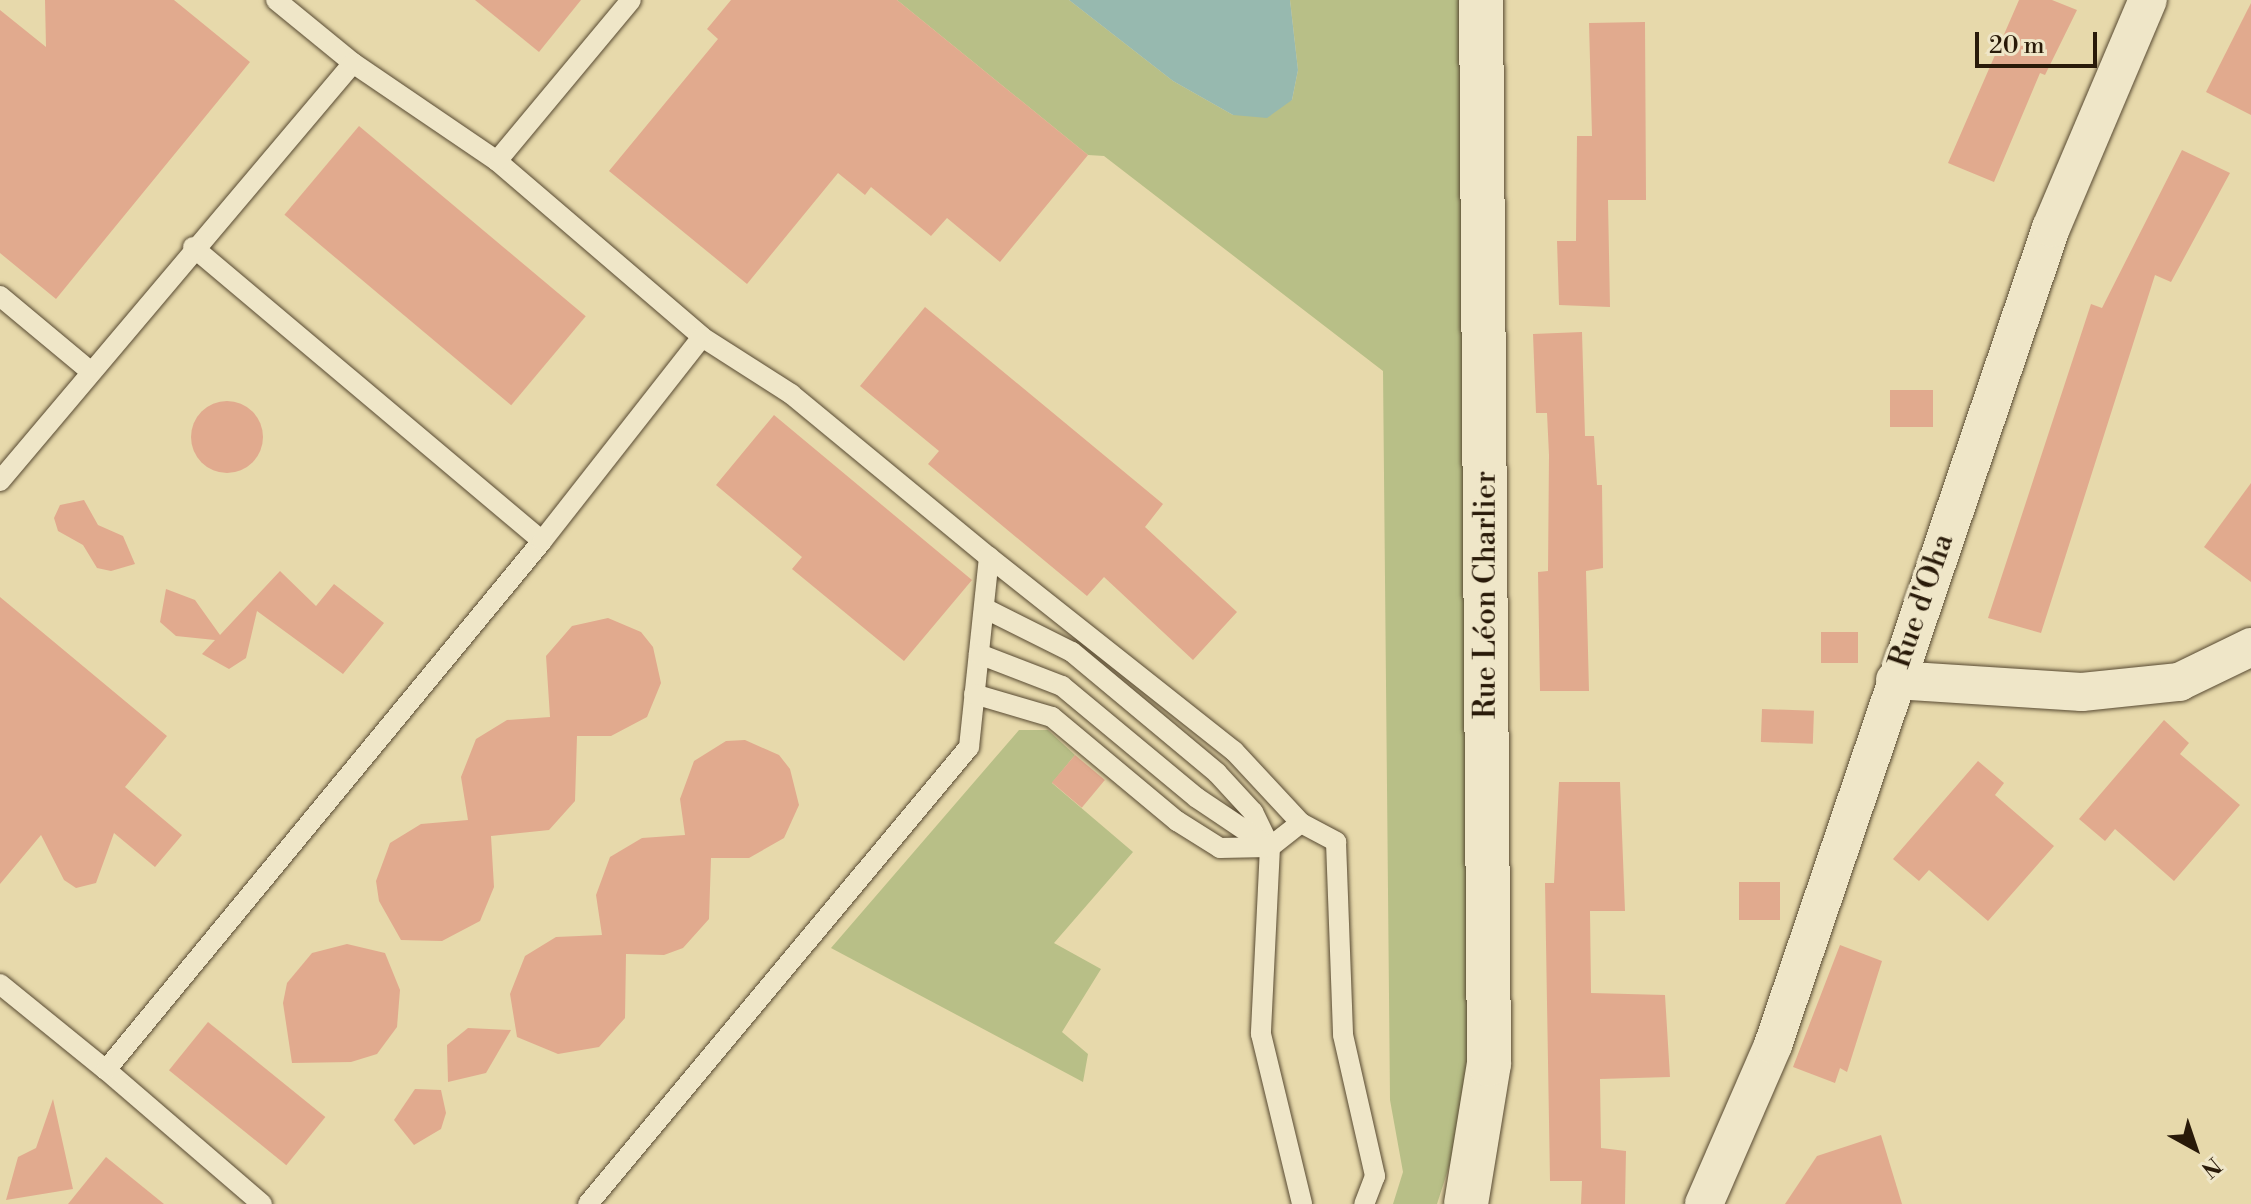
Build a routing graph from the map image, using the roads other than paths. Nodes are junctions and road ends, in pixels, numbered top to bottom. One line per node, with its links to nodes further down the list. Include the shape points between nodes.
1 (276, 0): 5 (lane)
2 (631, 0): 6 (lane)
3 (1481, 0): 23 (street, Rue Léon Charlier, via 1489,1033)
4 (2148, 0): 17 (street, Rue d'Oha, via 2051,228)
5 (353, 63): 6 (lane); 7 (lane)
6 (497, 161): 9 (lane)
7 (193, 247): 10 (lane); 12 (lane)
8 (0, 296): 10 (lane)
9 (702, 337): 12 (lane); 13 (lane, via 791,394)
10 (90, 371): 11 (lane)
11 (0, 481)
12 (542, 541): 22 (lane)
13 (989, 557): 14 (lane); 19 (lane, via 1234,751)
14 (984, 608): 16 (lane); 20 (lane, via 1072,652 1217,773 1253,812)
15 (2251, 647): 17 (street, via 2179,682 2082,692)
16 (979, 654): 18 (lane); 20 (lane, via 1062,686 1197,798)
17 (1895, 680): 28 (street, Rue d'Oha, via 1773,1045)
18 (974, 694): 20 (lane, via 1052,717 1177,821 1220,848); 25 (lane, via 969,747)
19 (1301, 823): 20 (lane); 27 (lane, via 1336,842 1343,1035 1375,1176)
20 (1270, 847): 26 (lane, via 1261,1034)
21 (0, 984): 22 (lane)
22 (106, 1070): 24 (lane)
23 (1465, 1199)
24 (262, 1204)
25 (588, 1204)
26 (1302, 1204)
27 (1364, 1204)
28 (1704, 1204)

